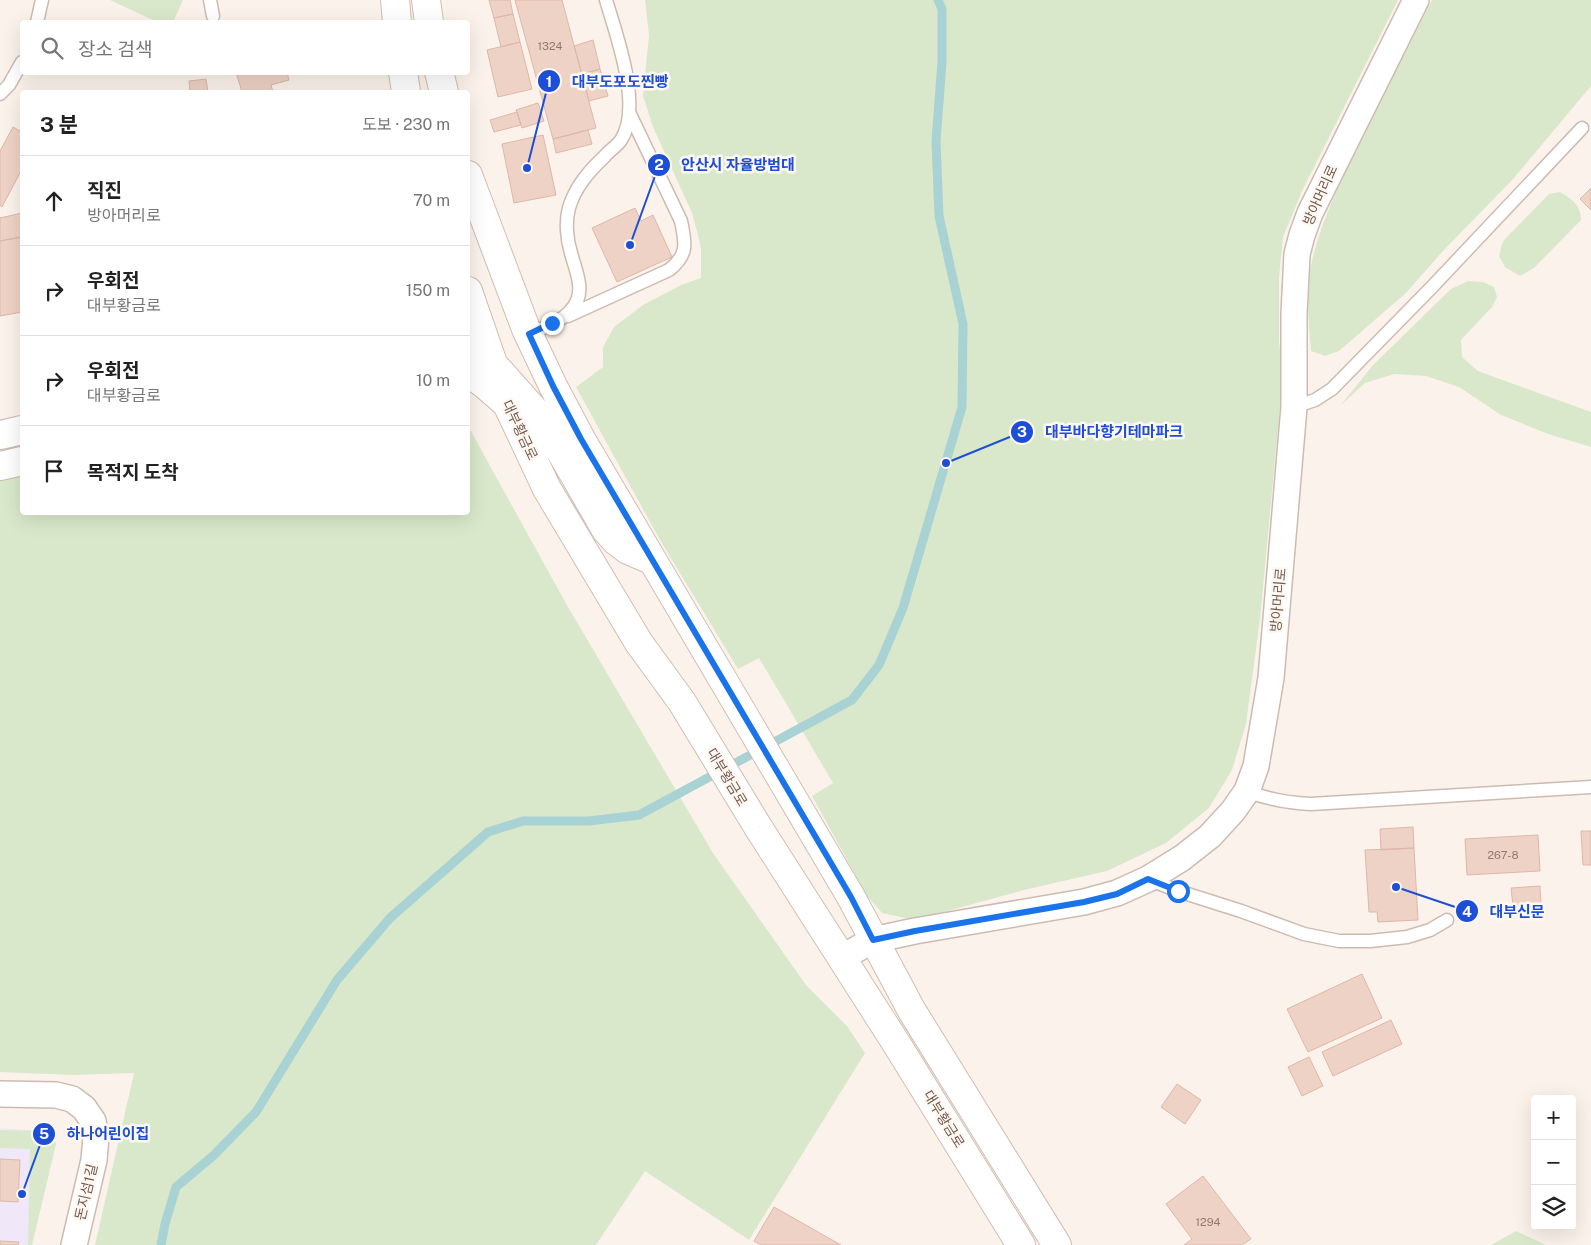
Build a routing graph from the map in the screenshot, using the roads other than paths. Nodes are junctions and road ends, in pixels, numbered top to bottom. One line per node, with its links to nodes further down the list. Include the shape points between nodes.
1 (42, 0): 8 (lane)
2 (210, 0): 7 (lane)
3 (395, 0): 9 (main road)
4 (426, 0): 10 (main road)
5 (606, 0): 17 (lane, via 625,66)
6 (1416, 0): 29 (street, 방아머리로, via 1328,174 1302,235 1295,286)
7 (213, 16)
8 (37, 20)
9 (397, 20)
10 (429, 20)
11 (20, 66): 16 (lane, via 10,85)
12 (403, 75): 14 (main road)
13 (440, 75): 15 (main road)
14 (406, 90)
15 (444, 90)
16 (0, 94)
17 (629, 112): 22 (lane, via 621,140 589,172 576,190 568,210 570,251 580,286 578,301); 22 (lane, via 681,222 685,251 669,270)
18 (1582, 128): 29 (lane, via 1332,389 1315,400)
19 (470, 180): 20 (main road)
20 (494, 245): 23 (main road, via 499,294 490,310); 24 (main road)
21 (470, 306): 23 (main road, 대부황금로)
22 (559, 320): 24 (lane)
23 (473, 328): 26 (main road, 대부황금로)
24 (529, 334): 34 (main road, via 581,439)
25 (470, 355): 26 (main road)
26 (493, 364): 28 (main road, 대부황금로); 34 (main road, via 534,411 606,530 628,550)
27 (470, 374): 28 (main road)
28 (506, 404): 40 (main road, 대부황금로, via 547,489 639,643 682,702)
29 (1294, 407): 36 (street, 방아머리로, via 1271,678 1256,766)
30 (20, 430): 31 (main road)
31 (0, 435)
32 (20, 461): 33 (main road)
33 (0, 466)
34 (651, 560): 39 (main road, via 851,897)
35 (1591, 787): 36 (lane, via 1311,804 1267,799)
36 (1247, 791): 37 (street, 방아머리로, via 1210,836)
37 (1148, 879): 38 (lane, via 1304,934 1339,941 1370,942 1407,937 1430,930); 39 (street, 방아머리로, via 1117,894 1084,902)
38 (1447, 920)
39 (873, 940): 40 (street, 방아머리로); 44 (main road, via 912,1011)
40 (841, 958): 43 (main road, 대부황금로)
41 (0, 1094): 42 (street, 돈지섬1길, via 56,1095 72,1099 84,1108 93,1122 96,1137 94,1160)
42 (74, 1245)
43 (1021, 1245)
44 (1057, 1245)

